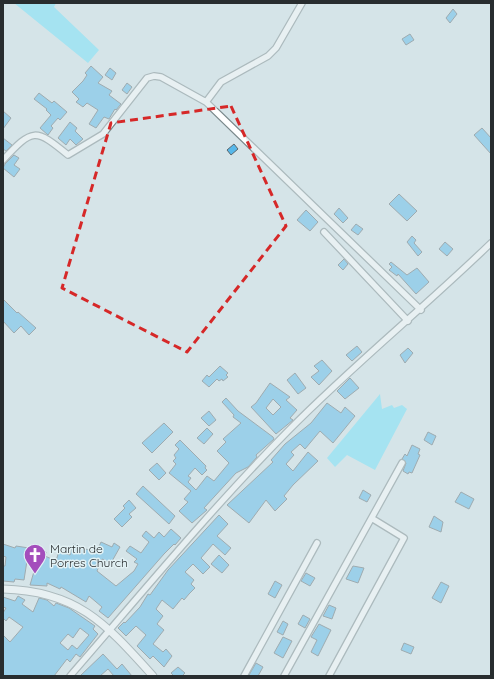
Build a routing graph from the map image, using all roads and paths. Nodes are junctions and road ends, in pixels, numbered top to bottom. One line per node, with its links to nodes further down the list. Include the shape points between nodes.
1 (302, 3): 2 (street, via 276,48 261,61 229,76 215,88)
2 (206, 102): 3 (street, via 166,80 150,76 103,134 68,155 47,138 38,135 26,138); 6 (street)
3 (3, 160)
4 (324, 232): 7 (street)
5 (491, 243): 6 (street)
6 (421, 310): 7 (street)
7 (408, 321): 12 (street, via 345,376 241,479)
8 (402, 463): 9 (street)
9 (372, 519): 16 (street); 17 (street, via 404,538)
10 (318, 543): 15 (street)
11 (3, 589): 12 (street, via 26,590 67,601)
12 (110, 630): 13 (street); 14 (street)
13 (70, 676)
14 (153, 676)
15 (244, 676)
16 (284, 676)
17 (329, 676)

